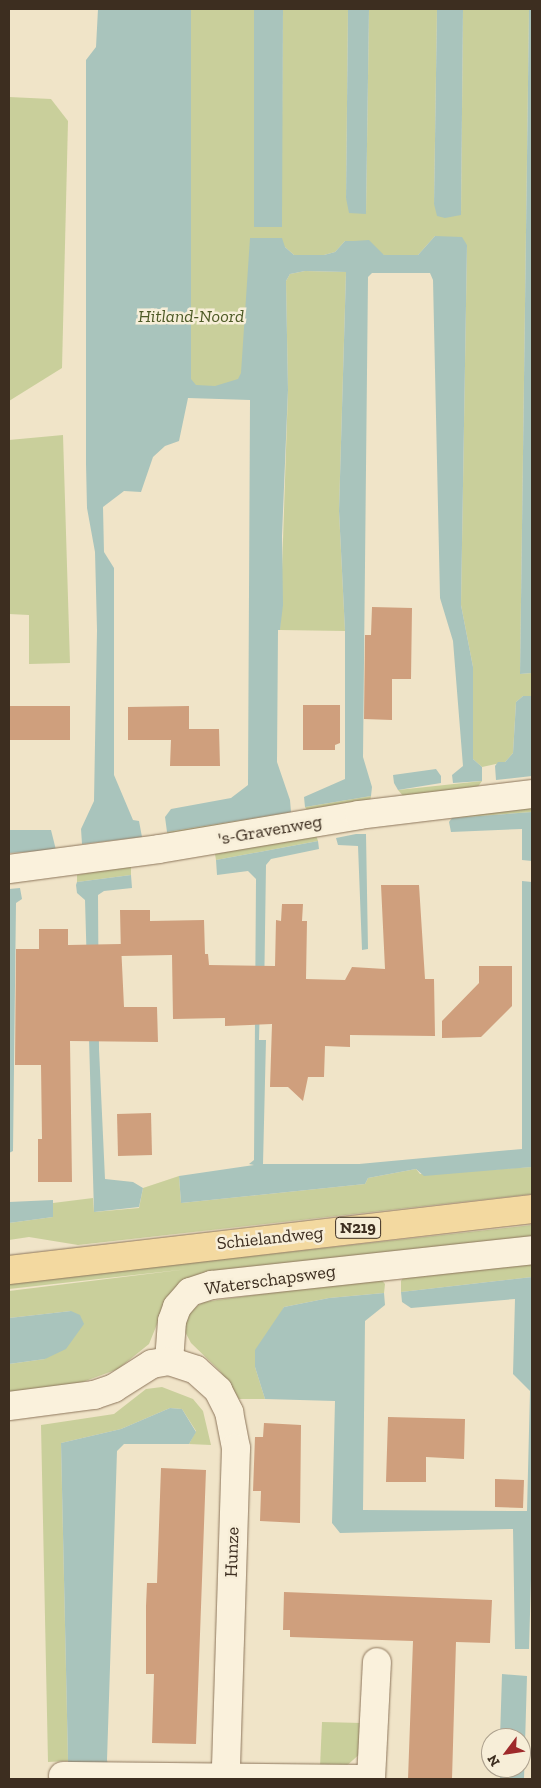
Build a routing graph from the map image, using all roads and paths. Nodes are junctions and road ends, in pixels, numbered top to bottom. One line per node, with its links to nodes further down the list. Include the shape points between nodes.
1 (532, 794): 2 (street, 's-Gravenweg, via 359,815 159,849)
2 (9, 869)
3 (532, 1209): 5 (main road, Schielandweg / N219)
4 (532, 1250): 6 (street, Waterschapsweg, via 212,1284 190,1292 177,1307 172,1322)
5 (9, 1270)
6 (169, 1361): 7 (street, via 152,1364 114,1388 94,1395); 9 (street, Hunze, via 196,1370 218,1390 229,1412 236,1448)
7 (9, 1406)
8 (377, 1662): 11 (street)
9 (226, 1775): 10 (street); 11 (street)
10 (63, 1776)
11 (371, 1779)

